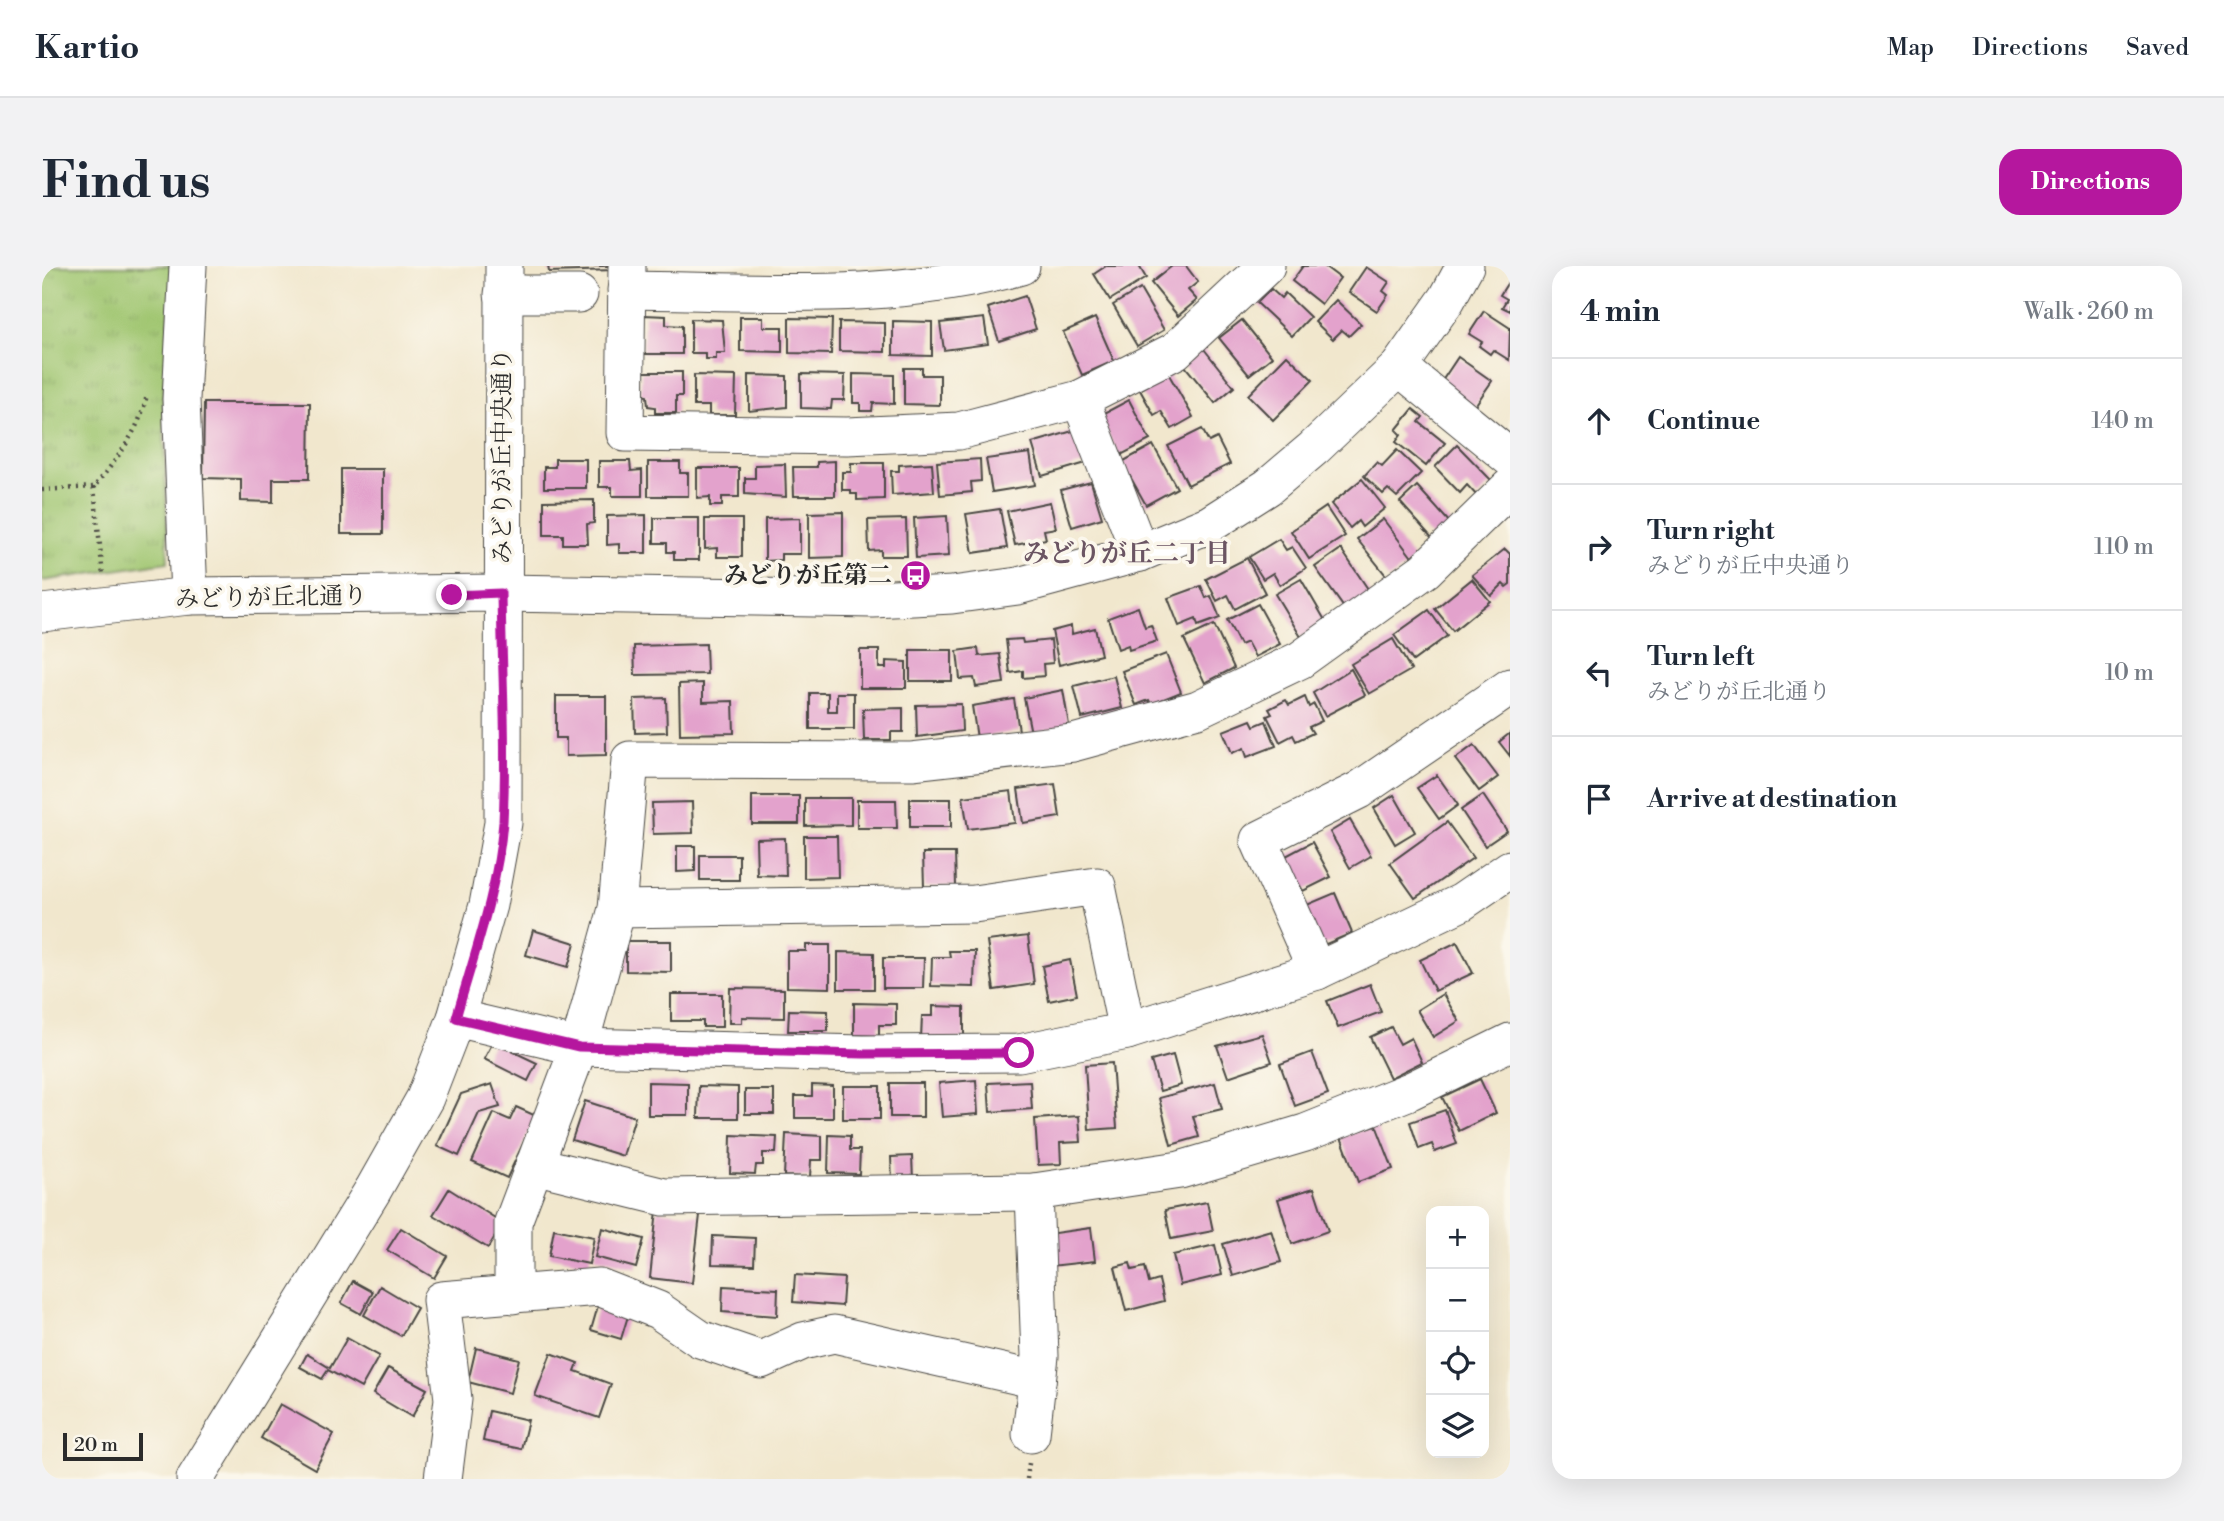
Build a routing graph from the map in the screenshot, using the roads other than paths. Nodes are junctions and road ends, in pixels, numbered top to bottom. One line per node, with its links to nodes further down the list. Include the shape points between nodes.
1 (188, 266): 14 (street, via 181,399)
2 (1021, 266): 5 (street, via 971,281 880,293)
3 (1266, 266): 9 (street, via 1175,351)
4 (1465, 266): 8 (street, みどりが丘北通り)
5 (626, 278): 9 (street, via 625,433 847,436 959,431)
6 (504, 280): 7 (street); 13 (street, みどりが丘中央通り)
7 (579, 294)
8 (1399, 367): 10 (street); 12 (street, みどりが丘北通り, via 1268,487 1210,524)
9 (1080, 399): 12 (street)
10 (1510, 458)
11 (1510, 487): 18 (street, via 1425,570 1300,660 1198,709 1073,743 912,761 630,760)
12 (1139, 554): 13 (street, みどりが丘北通り, via 1018,586 952,595 873,599)
13 (501, 593): 14 (street, みどりが丘北通り); 20 (street, みどりが丘中央通り, via 503,823 488,905)
14 (189, 596): 15 (street, みどりが丘北通り)
15 (42, 613)
16 (1510, 687): 19 (street, via 1359,790 1259,840)
17 (1510, 869): 19 (street, via 1462,902)
18 (617, 909): 21 (street, via 974,904 1097,886); 23 (street)
19 (1317, 971): 21 (street)
20 (456, 1018): 23 (street); 29 (street, みどりが丘中央通り, via 425,1098 399,1144)
21 (1126, 1031): 23 (street, via 1019,1053)
22 (1510, 1042): 25 (street, via 1410,1091 1304,1133 1180,1170)
23 (579, 1047): 24 (street)
24 (534, 1165): 25 (street, via 664,1197); 26 (street, via 513,1222)
25 (1034, 1192): 27 (street)
26 (513, 1295): 27 (street, via 599,1287 658,1310 700,1339 761,1360 834,1335); 30 (street, via 441,1300 453,1399)
27 (1037, 1380): 28 (street)
28 (1031, 1434)
29 (195, 1479)
30 (443, 1479)

